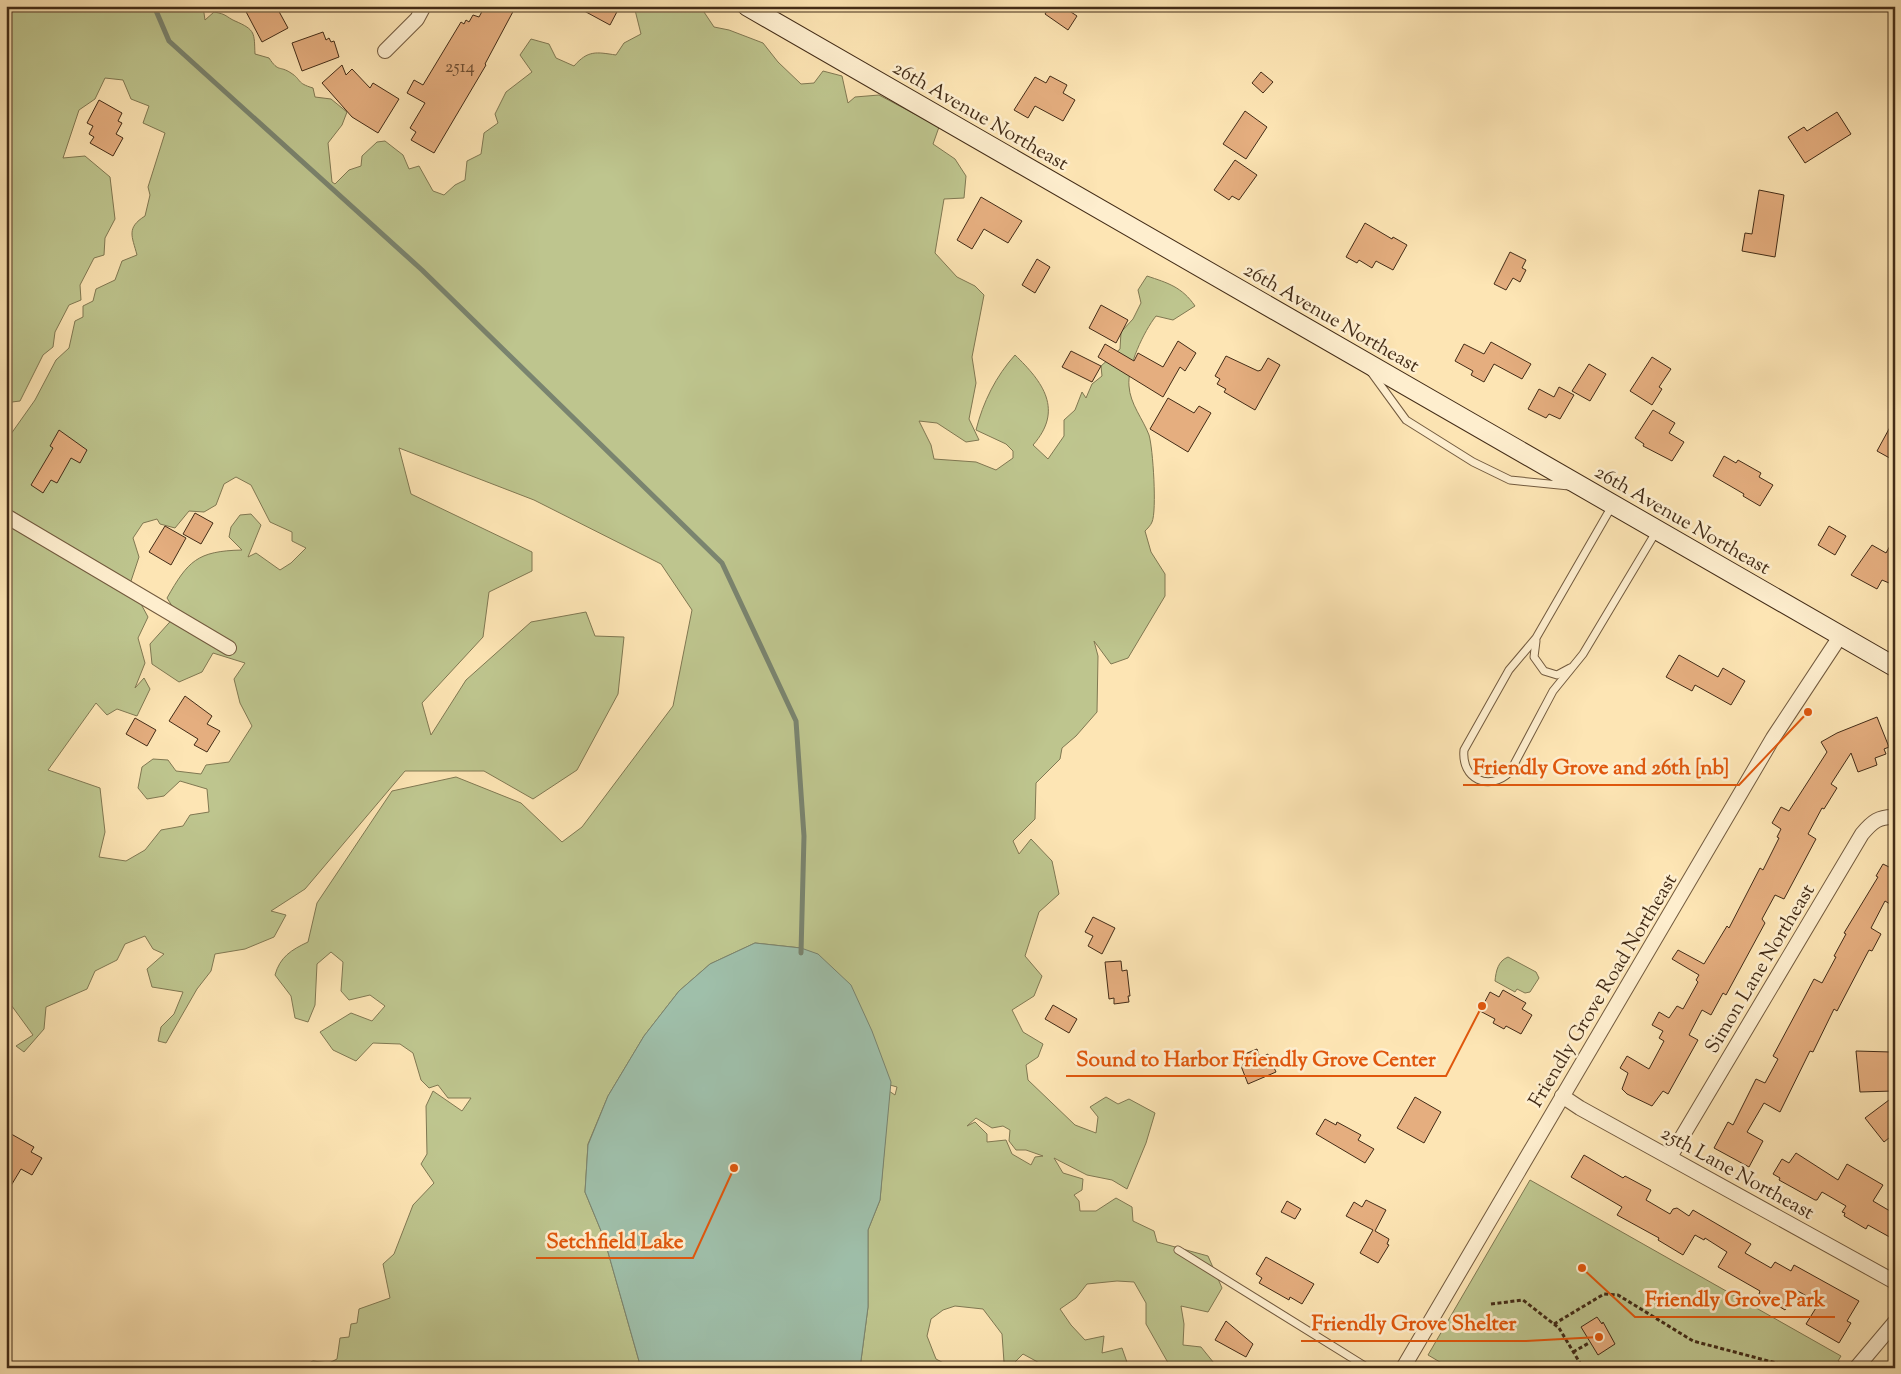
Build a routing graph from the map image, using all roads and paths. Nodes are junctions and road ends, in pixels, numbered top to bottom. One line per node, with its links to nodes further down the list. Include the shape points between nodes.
1 (424, 6): 3 (street, via 417,19)
2 (747, 6): 4 (street, 26th Avenue Northeast)
3 (384, 51)
4 (1363, 362): 5 (street, 26th Avenue Northeast); 5 (lane, via 1406,420 1473,462 1510,480)
5 (1580, 487): 6 (street, 26th Avenue Northeast)
6 (1612, 506): 8 (street, 26th Avenue Northeast); 10 (lane)
7 (6, 516): 11 (street)
8 (1657, 531): 9 (street, 26th Avenue Northeast); 12 (lane, via 1583,654)
9 (1841, 635): 13 (street, 26th Avenue Northeast); 15 (street, Friendly Grove Road Northeast, via 1773,738)
10 (1536, 638): 12 (lane, via 1534,657 1544,670 1557,675); 12 (lane, via 1509,670 1464,750 1463,760 1470,774 1492,782 1502,780 1510,772 1553,691)
11 (229, 648)
12 (1572, 666)
13 (1895, 666)
14 (1895, 817): 16 (street, Simon Lane Northeast, via 1882,817 1871,823 1862,834)
15 (1562, 1096): 16 (street, 25th Lane Northeast); 26 (street, Friendly Grove Road Northeast)
16 (1670, 1157): 18 (street, 25th Lane Northeast)
17 (1178, 1250): 25 (lane)
18 (1895, 1282)
19 (1491, 1304): 21 (path, via 1523,1300)
20 (1895, 1322): 24 (street)
21 (1554, 1324): 23 (path); 28 (path, via 1604,1294 1618,1295 1693,1341)
22 (1589, 1343): 23 (path)
23 (1573, 1352): 27 (path)
24 (1857, 1367)
25 (1368, 1368)
26 (1403, 1368)
27 (1583, 1368)
28 (1794, 1368)

